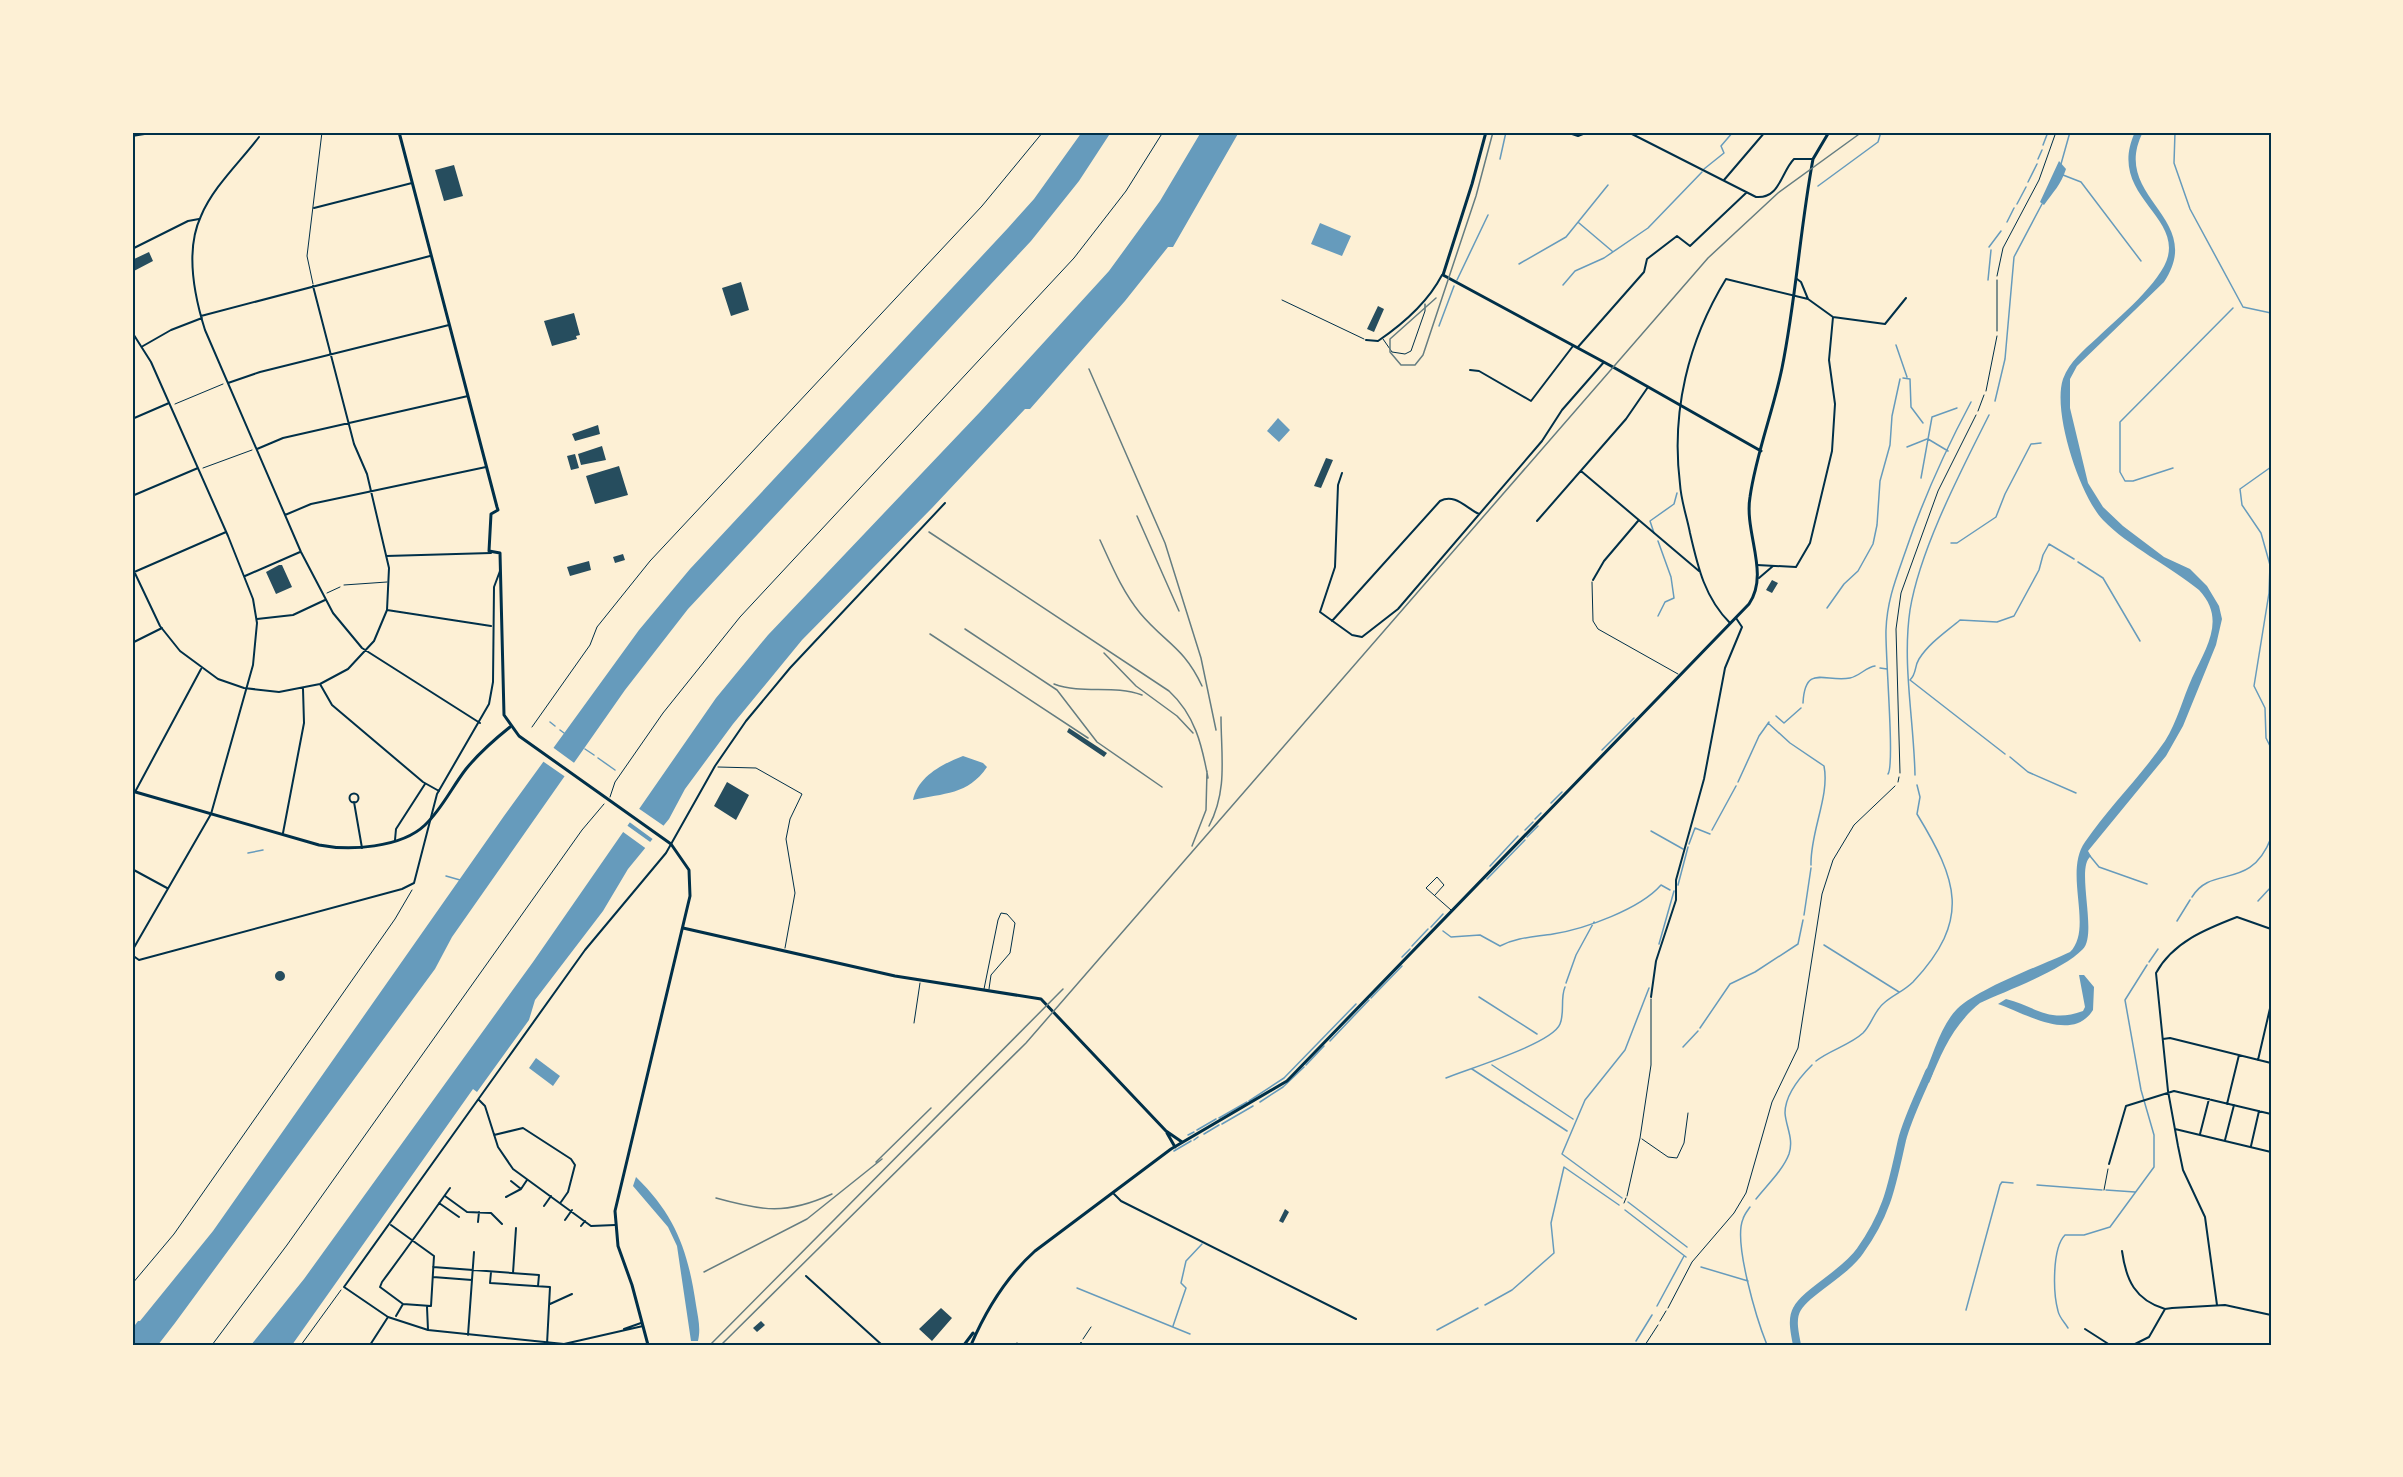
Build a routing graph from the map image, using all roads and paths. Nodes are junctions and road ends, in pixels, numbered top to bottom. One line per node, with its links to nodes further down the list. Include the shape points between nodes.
1 (157, 132): 13 (street)
2 (322, 132): 19 (lane)
3 (399, 132): 17 (street)
4 (1043, 132): 103 (path, via 982,206 650,561 597,627 590,645)
5 (1163, 132): 110 (path, via 1126,191 1074,258 740,617 663,712 615,782)
6 (1486, 132): 23 (street)
7 (1566, 132): 8 (street, via 1578,136)
8 (1588, 132)
9 (1628, 132): 16 (street)
10 (1765, 132): 16 (street)
11 (1829, 132): 15 (street)
12 (2056, 132): 25 (path, via 2039,180 2003,248)
13 (132, 136)
14 (259, 137): 20 (street)
15 (1813, 159): 18 (street, via 1794,159 1779,186 1766,196); 24 (street)
16 (1723, 180): 18 (street)
17 (412, 183): 19 (street); 22 (street)
18 (1746, 193): 40 (street, via 1690,246 1677,236 1650,255 1644,272)
19 (315, 208): 26 (lane, via 307,256)
20 (200, 219): 21 (street, via 188,220); 32 (street, via 193,260)
21 (132, 249)
22 (431, 256): 26 (street); 34 (street)
23 (1443, 275): 31 (street); 40 (street)
24 (1795, 279): 27 (street); 29 (street, via 1801,282)
25 (1997, 280): 35 (lane)
26 (313, 286): 32 (street); 41 (street)
27 (1793, 294): 29 (street); 51 (street, via 1726,279 1695,343); 56 (street, via 1782,369)
28 (1906, 298): 33 (street, via 1885,324)
29 (1808, 299): 33 (street)
30 (1282, 300): 38 (lane)
31 (1423, 302): 37 (street); 37 (lane, via 1425,311 1411,351 1392,352)
32 (201, 317): 39 (street); 44 (street)
33 (1833, 317): 73 (street, via 1829,360 1834,432 1821,503 1800,564 1791,569)
34 (450, 325): 41 (street); 48 (street)
35 (1997, 331): 47 (path)
36 (133, 334): 39 (street)
37 (1383, 338): 38 (street)
38 (1366, 340)
39 (143, 346): 49 (street)
40 (1575, 347): 42 (street); 43 (street, via 1532,401 1479,371)
41 (331, 355): 44 (street); 54 (street)
42 (1604, 362): 46 (street); 64 (street)
43 (1470, 370)
44 (228, 383): 55 (street)
45 (224, 384): 50 (path)
46 (1648, 387): 51 (street); 59 (street)
47 (1984, 395): 52 (lane)
48 (468, 396): 54 (street); 57 (street)
49 (169, 403): 53 (street); 58 (street)
50 (175, 404)
51 (1680, 405): 56 (street); 76 (street, via 1680,487)
52 (1978, 411): 105 (path, via 1938,492 1901,594 1896,629 1902,752)
53 (132, 419)
54 (350, 424): 55 (street, via 283,438); 61 (street)
55 (257, 449): 58 (path); 65 (street)
56 (1761, 452): 72 (street, via 1749,513)
57 (487, 466): 61 (street); 70 (street, via 498,510 491,514)
58 (198, 468): 62 (street); 68 (street)
59 (1581, 471): 66 (street); 67 (street)
60 (1342, 473): 90 (street, via 1338,485 1335,567 1320,607 1321,614)
61 (370, 492): 65 (street, via 311,504); 71 (street)
62 (132, 496)
63 (945, 503): 104 (street, via 790,668)
64 (1479, 514): 90 (street, via 1386,620 1358,637); 90 (street, via 1455,499 1440,501)
65 (285, 515): 69 (street)
66 (1638, 521): 76 (street); 80 (street)
67 (1537, 522)
68 (226, 532): 77 (street); 78 (street)
69 (301, 552): 78 (street); 85 (street)
70 (491, 553): 71 (street); 75 (street, via 500,554)
71 (386, 556): 81 (street)
72 (1756, 565): 73 (street); 79 (street)
73 (1773, 566): 79 (street)
74 (132, 567): 77 (street)
75 (500, 571): 83 (street); 84 (street)
76 (1699, 571): 91 (street, via 1711,601)
77 (133, 573): 93 (street)
78 (245, 576): 89 (street)
79 (1759, 578): 88 (street, via 1754,598)
80 (1593, 580): 97 (lane, via 1593,621 1598,629)
81 (390, 582): 82 (lane); 87 (street)
82 (344, 585): 85 (path)
83 (494, 587): 84 (street); 92 (street)
84 (500, 587): 102 (street, via 502,705)
85 (323, 596): 86 (street)
86 (325, 600): 89 (street, via 292,615); 95 (street, via 346,632)
87 (387, 610): 92 (street); 95 (street)
88 (1736, 618): 91 (street); 131 (street, via 1742,627 1725,668 1704,779 1676,880 1676,900 1656,961)
89 (257, 619): 99 (street)
90 (1332, 621)
91 (1730, 623): 97 (street)
92 (492, 626): 101 (street, via 491,694)
93 (162, 628): 94 (street); 96 (street)
94 (132, 643)
95 (366, 651): 98 (street, via 348,669); 101 (street)
96 (201, 669): 99 (street); 109 (street)
97 (1680, 675): 123 (street)
98 (320, 684): 100 (street); 107 (street, via 332,705)
99 (246, 688): 100 (street, via 279,692); 113 (street)
100 (303, 688): 115 (street, via 304,723)
101 (480, 723): 108 (street)
102 (510, 727): 114 (street, via 469,765); 117 (street)
103 (532, 727)
104 (715, 766): 117 (street); 127 (lane, via 756,768 802,794 786,839 795,893)
105 (1899, 777): 106 (lane)
106 (1898, 782): 200 (path, via 1854,825 1833,860 1822,894 1798,1048 1772,1102 1746,1193 1692,1262)
107 (425, 784): 108 (street); 116 (street, via 396,829)
108 (439, 791): 114 (street)
109 (133, 792): 113 (street)
110 (614, 792)
111 (354, 802): 118 (street)
112 (605, 803): 216 (path, via 577,836)
113 (211, 814): 115 (street); 121 (street)
114 (428, 822): 116 (street); 120 (street)
115 (283, 834): 118 (street, via 330,847)
116 (395, 840): 118 (street)
117 (671, 844): 124 (street, via 684,859 691,878); 140 (street, via 585,950)
118 (362, 848)
119 (132, 869): 121 (street)
120 (414, 883): 128 (street, via 139,960); 191 (path, via 399,913 249,1129 174,1234)
121 (168, 888): 126 (street)
122 (1435, 895): 122 (lane, via 1444,885 1437,877 1426,888); 123 (lane)
123 (1452, 911): 152 (street, via 1287,1081)
124 (683, 928): 127 (street); 179 (street, via 618,1192)
125 (2271, 929): 134 (street, via 2237,917 2193,936 2168,955 2158,969 2156,981)
126 (132, 951)
127 (784, 952): 129 (street)
128 (132, 956)
129 (920, 981): 130 (street); 133 (lane)
130 (986, 990): 130 (lane, via 991,975 1010,953 1015,923 1007,914 999,916); 147 (street, via 1044,1000)
131 (1651, 997): 150 (lane, via 1651,1058)
132 (2271, 1004): 136 (street)
133 (914, 1023)
134 (2163, 1040): 135 (street, via 2170,1038); 138 (street)
135 (2239, 1056): 136 (street); 141 (street)
136 (2258, 1060): 137 (street)
137 (2271, 1063)
138 (2168, 1091): 139 (street); 146 (street); 155 (street, via 2126,1106)
139 (2209, 1099): 141 (street); 148 (street)
140 (479, 1100): 149 (street); 176 (street)
141 (2227, 1104): 142 (street)
142 (2234, 1105): 143 (street); 151 (street)
143 (2259, 1111): 145 (street); 153 (street)
144 (1688, 1113): 150 (lane, via 1684,1143 1677,1158 1668,1157)
145 (2271, 1114)
146 (2175, 1129): 148 (street); 197 (street, via 2183,1170 2205,1217)
147 (1166, 1131): 152 (street); 152 (street)
148 (2200, 1134): 151 (street)
149 (494, 1136): 156 (street, via 504,1158); 166 (street, via 523,1128 571,1159 572,1178)
150 (1640, 1138): 164 (lane)
151 (2225, 1140): 153 (street)
152 (1178, 1144): 161 (street)
153 (2250, 1147): 154 (street)
154 (2271, 1152)
155 (2109, 1164): 160 (path)
156 (527, 1180): 159 (street); 163 (street)
157 (511, 1181): 159 (street)
158 (450, 1188): 162 (street)
159 (521, 1190): 165 (street)
160 (2104, 1190)
161 (1114, 1194): 204 (street, via 1120,1202); 210 (street, via 1069,1224 1023,1263)
162 (445, 1196): 167 (street); 171 (street, via 467,1212)
163 (551, 1196): 166 (street); 169 (street)
164 (1627, 1196): 168 (path)
165 (506, 1197)
166 (561, 1202): 170 (street)
167 (439, 1203): 172 (street); 181 (street)
168 (1624, 1203)
169 (544, 1206)
170 (572, 1210): 173 (street); 174 (street)
171 (479, 1212): 175 (street); 177 (street, via 491,1213)
172 (459, 1217)
173 (565, 1220)
174 (585, 1221): 178 (street); 179 (street, via 597,1227)
175 (478, 1222)
176 (390, 1224): 181 (street); 202 (street, via 344,1287)
177 (502, 1224)
178 (581, 1226)
179 (615, 1226): 206 (street)
180 (516, 1228): 187 (street)
181 (412, 1241): 184 (street, via 434,1256); 195 (street, via 380,1287)
182 (2122, 1251): 199 (street, via 2126,1277 2133,1289 2149,1303)
183 (474, 1252): 185 (street)
184 (433, 1267): 185 (street); 189 (street)
185 (473, 1270): 186 (street); 190 (street)
186 (491, 1272): 187 (street); 192 (street, via 490,1283)
187 (513, 1274): 192 (street, via 539,1275)
188 (806, 1276): 220 (street)
189 (432, 1277): 190 (street); 198 (street, via 431,1306)
190 (472, 1280): 211 (street)
191 (132, 1284)
192 (538, 1287): 196 (street, via 550,1287)
193 (339, 1291): 217 (path)
194 (572, 1294): 196 (street)
195 (403, 1304): 198 (street); 203 (street)
196 (550, 1304): 214 (street)
197 (2217, 1305): 199 (street); 201 (street)
198 (427, 1306): 209 (street)
199 (2165, 1309): 226 (street, via 2149,1337)
200 (1666, 1311): 205 (lane)
201 (2271, 1315)
202 (388, 1317): 209 (street); 218 (street)
203 (396, 1317)
204 (1356, 1319)
205 (1660, 1321): 224 (path)
206 (643, 1324): 214 (street, via 581,1342); 219 (street)
207 (1091, 1327): 215 (path)
208 (2085, 1329): 225 (street)
209 (428, 1330): 211 (street)
210 (974, 1332): 221 (street); 222 (street)
211 (468, 1335): 212 (street)
212 (527, 1343): 214 (street)
213 (1017, 1343): 223 (lane)
214 (548, 1344)
215 (1081, 1344)
216 (212, 1345)
217 (301, 1345)
218 (370, 1345)
219 (648, 1345)
220 (882, 1345)
221 (964, 1345)
222 (970, 1345)
223 (1021, 1345)
224 (1645, 1345)
225 (2110, 1345)
226 (2133, 1345)

